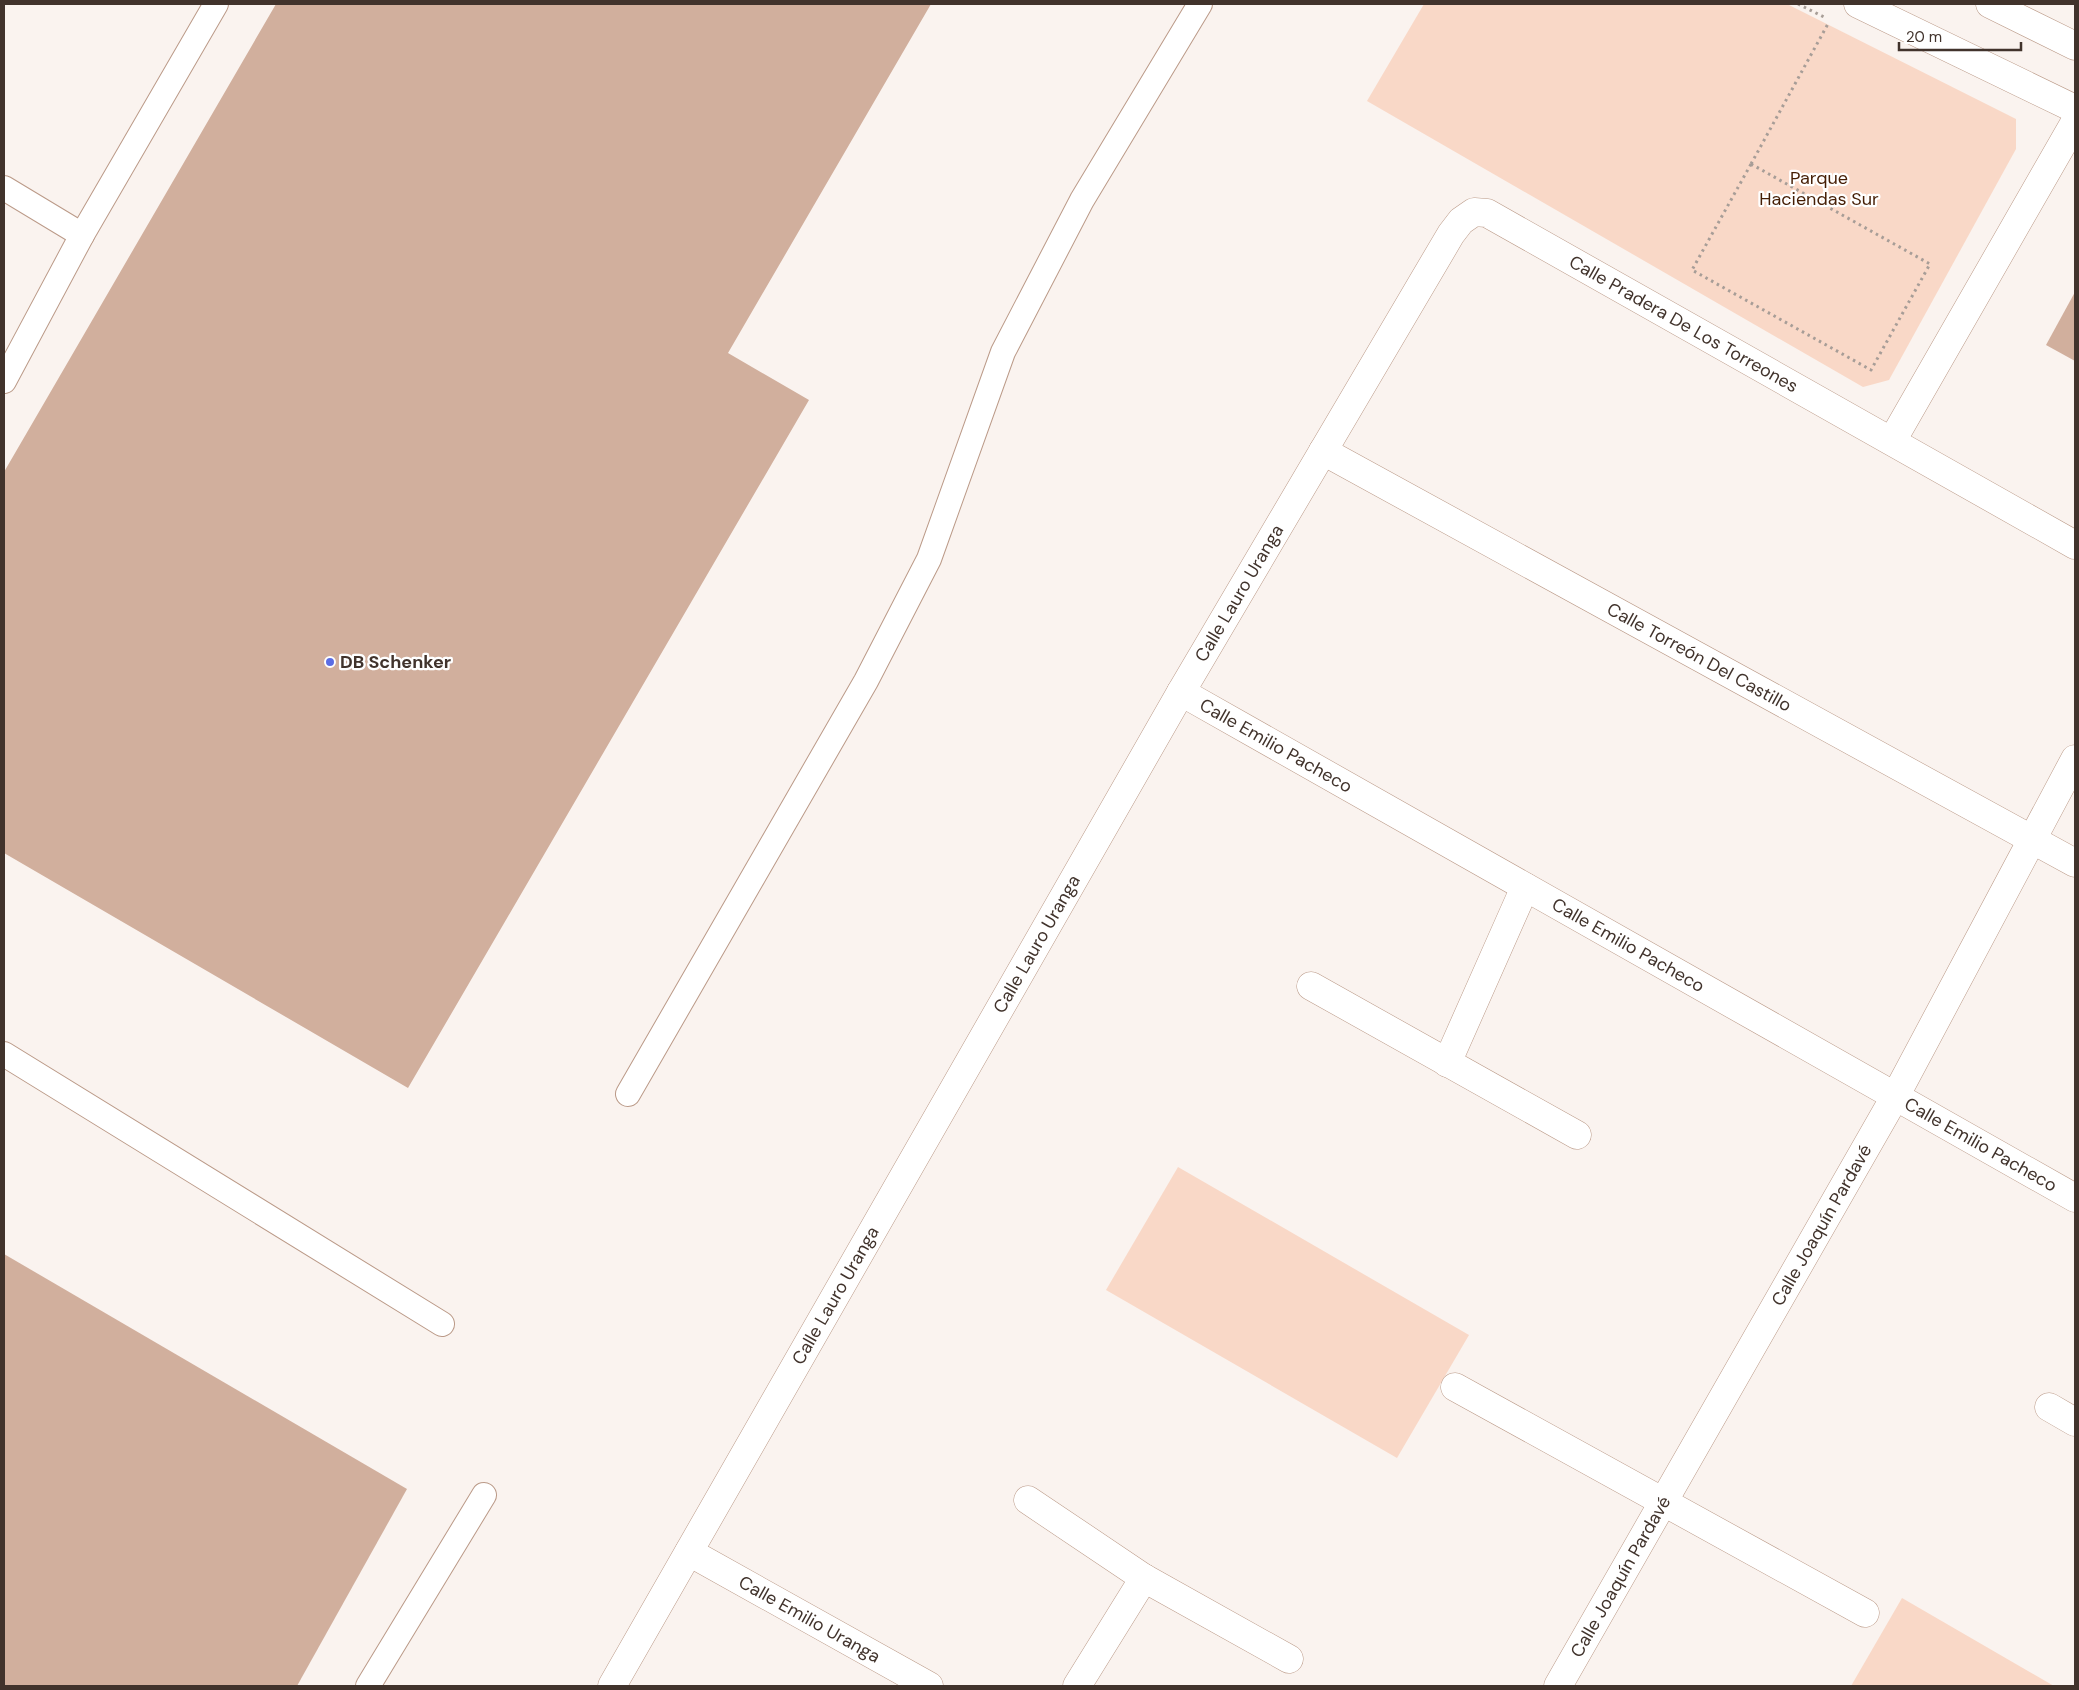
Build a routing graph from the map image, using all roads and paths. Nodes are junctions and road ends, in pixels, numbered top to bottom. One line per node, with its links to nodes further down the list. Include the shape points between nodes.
1 (216, 4): 12 (lane)
2 (1200, 4): 25 (lane, via 1082,200 1003,352 930,559 866,681)
3 (1858, 4): 7 (street)
4 (1990, 4): 6 (street)
5 (1830, 20): 9 (path)
6 (2075, 46)
7 (2075, 110)
8 (2075, 122): 14 (street)
9 (1751, 164): 9 (path, via 1692,270 1871,370 1930,264)
10 (4, 188): 12 (lane)
11 (1474, 212): 14 (street, Calle Pradera De Los Torreones, via 1493,216); 15 (street, Calle Lauro Uranga, via 1451,234)
12 (82, 235): 13 (lane)
13 (4, 381)
14 (1892, 440): 16 (street, Calle Pradera De Los Torreones)
15 (1323, 451): 17 (street, Calle Lauro Uranga); 19 (street, Calle Torreón Del Castillo)
16 (2075, 545)
17 (1181, 692): 21 (street, Calle Emilio Pacheco); 36 (street, Calle Lauro Uranga)
18 (2075, 759): 19 (street, Calle Joaquín Pardavé)
19 (2034, 839): 20 (street, Calle Torreón Del Castillo); 26 (street, Calle Joaquín Pardavé)
20 (2075, 863)
21 (1525, 887): 24 (street); 26 (street, Calle Emilio Pacheco)
22 (1311, 986): 24 (street)
23 (4, 1054): 29 (lane)
24 (1447, 1063): 27 (street)
25 (628, 1094)
26 (1896, 1095): 28 (street, Calle Emilio Pacheco); 35 (street, Calle Joaquín Pardavé)
27 (1577, 1134)
28 (2075, 1198)
29 (442, 1324)
30 (1455, 1388): 35 (street)
31 (2049, 1407): 32 (street)
32 (2075, 1422)
33 (484, 1495): 40 (lane)
34 (1028, 1500): 37 (street)
35 (1662, 1503): 38 (street); 44 (street, Calle Joaquín Pardavé)
36 (688, 1552): 41 (street, Calle Lauro Uranga); 42 (street, Calle Emilio Uranga)
37 (1144, 1578): 39 (street); 43 (street)
38 (1865, 1613)
39 (1290, 1660)
40 (368, 1686)
41 (612, 1686)
42 (928, 1686)
43 (1077, 1686)
44 (1558, 1686)

